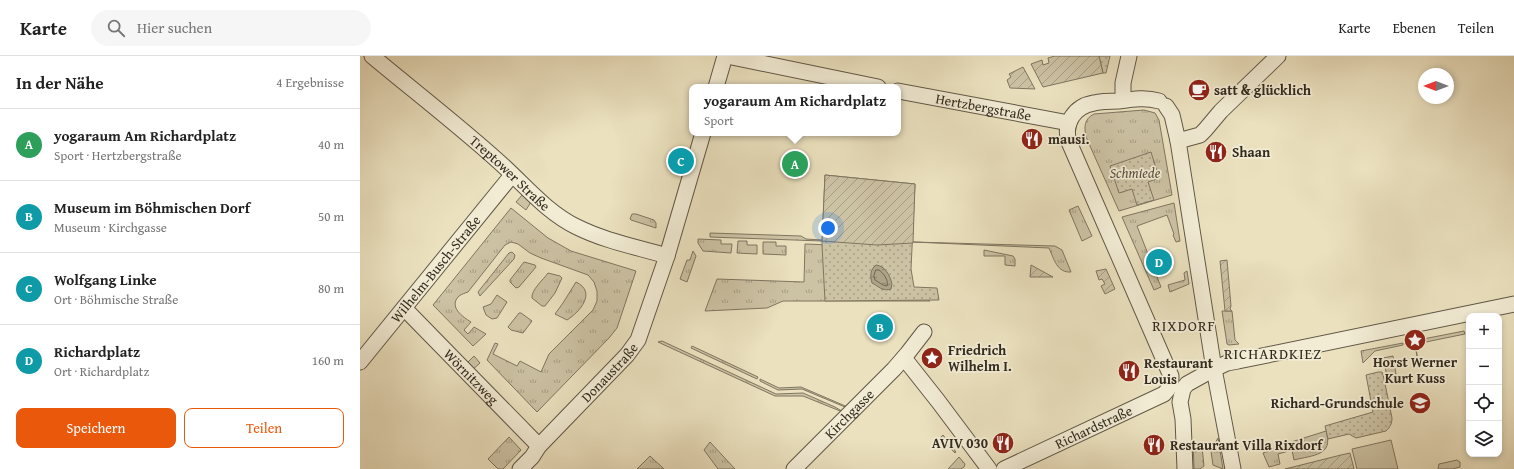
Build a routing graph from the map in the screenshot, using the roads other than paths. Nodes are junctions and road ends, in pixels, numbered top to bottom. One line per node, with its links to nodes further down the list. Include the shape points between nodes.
1 (372, 56): 12 (street, Treptower Straße)
2 (726, 56): 5 (street); 6 (street)
3 (1129, 56): 8 (street, via 1123,82)
4 (1278, 56): 11 (street, via 1200,135)
5 (717, 84)
6 (863, 84)
7 (901, 92): 9 (street, Hertzbergstraße)
8 (1123, 100): 9 (street, via 1086,105 1072,116); 11 (street, via 1146,98 1163,103 1172,115)
9 (1069, 123): 24 (street, Richardstraße, via 1069,142 1171,376 1171,384 1164,394)
10 (702, 136): 13 (street, Donaustraße)
11 (1178, 141): 19 (street)
12 (512, 175): 13 (street, Treptower Straße, via 576,227); 15 (street, Wilhelm-Busch-Straße)
13 (667, 256): 20 (street, Donaustraße, via 633,348)
14 (1514, 304): 19 (street, via 1228,363)
15 (404, 308): 18 (street, Wilhelm-Busch-Straße); 20 (street, Wörnitzweg)
16 (924, 332): 17 (street, Kirchgasse)
17 (904, 358): 22 (street, Kirchgasse); 23 (street)
18 (360, 362)
19 (1214, 369): 25 (street, via 1187,384 1183,389 1180,402); 26 (street)
20 (539, 446): 21 (street, Donaustraße)
21 (520, 469)
22 (794, 469)
23 (989, 469)
24 (1004, 469)
25 (1185, 469)
26 (1233, 469)

